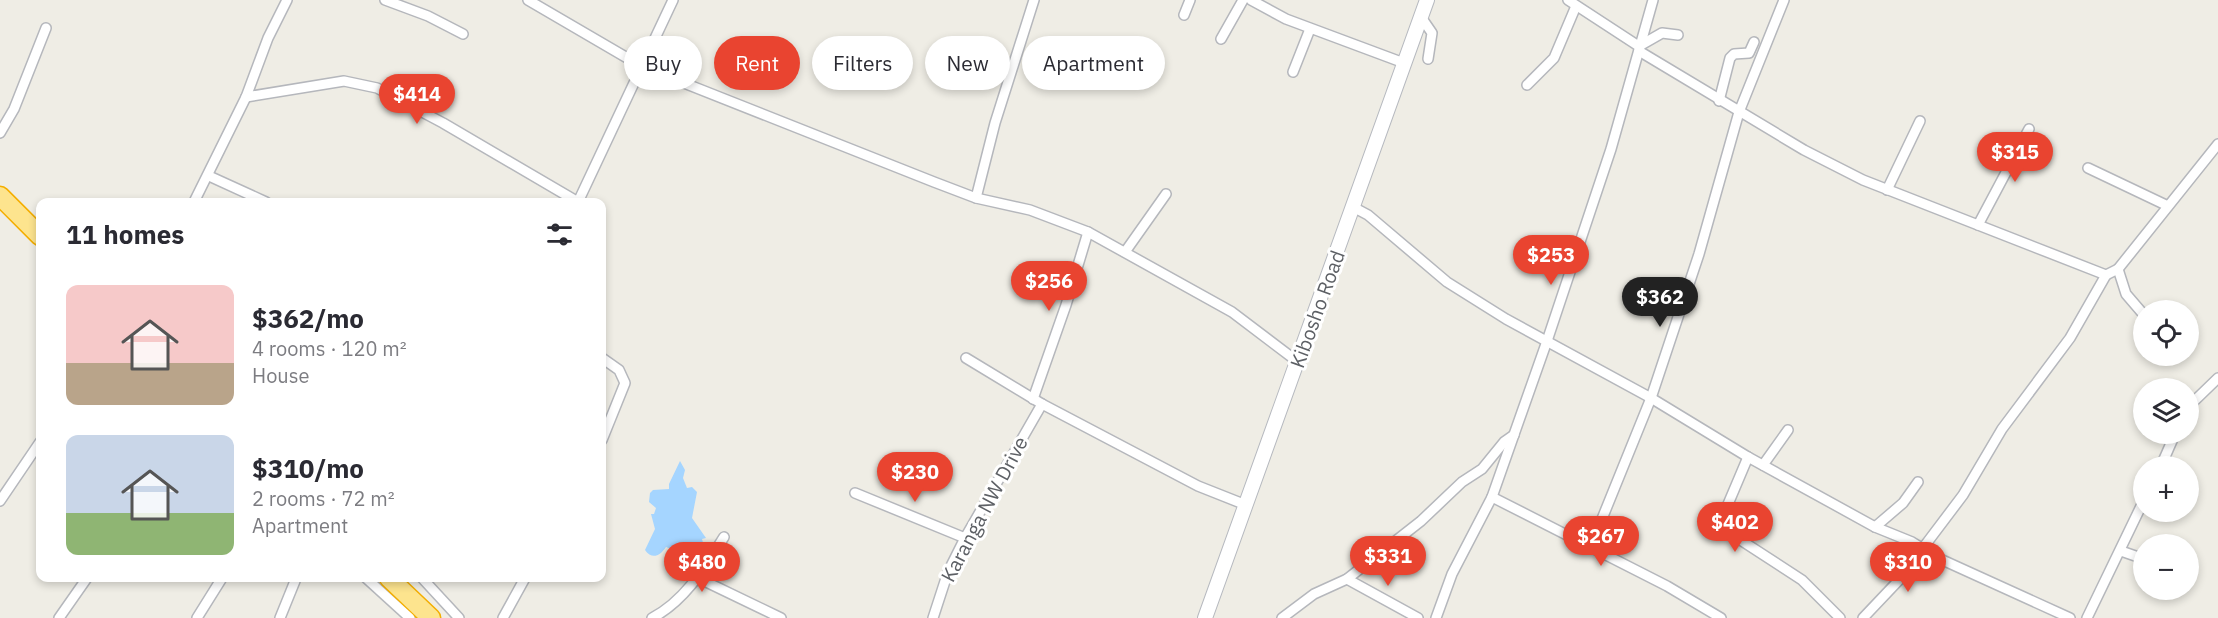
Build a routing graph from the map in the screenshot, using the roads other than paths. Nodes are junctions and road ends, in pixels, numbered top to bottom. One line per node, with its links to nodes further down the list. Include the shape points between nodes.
1 (286, 0): 31 (street)
2 (385, 0): 18 (street)
3 (528, 0): 24 (street)
4 (673, 0): 20 (street)
5 (1034, 0): 47 (street)
6 (1190, 0): 14 (street)
7 (1243, 0): 21 (street)
8 (1251, 0): 17 (street)
9 (1427, 0): 15 (street, Kibosho Road)
10 (1568, 0): 13 (street)
11 (1653, 0): 23 (street)
12 (1784, 0): 33 (street)
13 (1576, 6): 23 (street); 28 (street, via 1554,58)
14 (1184, 15)
15 (1421, 17): 25 (street, via 1432,33); 26 (street, Kibosho Road)
16 (46, 28): 36 (street)
17 (1310, 28): 26 (street); 27 (street)
18 (463, 34)
19 (1678, 35): 23 (street, via 1662,33)
20 (656, 36)
21 (1221, 39)
22 (1754, 42): 32 (street, via 1749,53 1730,58)
23 (1640, 48): 32 (street); 57 (street)
24 (624, 56)
25 (1428, 59)
26 (1404, 63): 49 (street, Kibosho Road)
27 (1293, 72)
28 (1527, 85)
29 (630, 90): 46 (street)
30 (702, 90): 47 (street)
31 (246, 97): 39 (street); 45 (street, via 344,81 377,88)
32 (1719, 100): 33 (street)
33 (1739, 112): 40 (street, via 1833,165); 63 (street, via 1699,254)
34 (1920, 121): 40 (street)
35 (2029, 129): 50 (street)
36 (0, 134)
37 (2218, 144): 48 (street)
38 (2088, 168): 48 (street)
39 (209, 176): 43 (street); 44 (street)
40 (1887, 190): 50 (street)
41 (1166, 194): 53 (street)
42 (0, 196): 51 (highway)
43 (196, 198)
44 (257, 198)
45 (571, 198)
46 (580, 198)
47 (976, 198): 52 (street, via 1030,210)
48 (2168, 206): 54 (street)
49 (1353, 207): 57 (street, via 1368,215 1447,282); 60 (street, Kibosho Road)
50 (1978, 225): 55 (street)
51 (36, 232)
52 (1088, 232): 53 (street); 64 (street)
53 (1125, 252): 60 (street, via 1232,312)
54 (2118, 270): 55 (street); 56 (street)
55 (2106, 275): 83 (street, via 2070,338 2002,429 1963,495)
56 (2133, 302)
57 (1547, 341): 63 (street); 68 (street)
58 (966, 358): 64 (street)
59 (606, 361): 66 (street, via 619,370 625,382)
60 (1298, 362): 77 (street, Kibosho Road)
61 (2218, 378): 62 (street)
62 (2199, 396)
63 (1651, 398): 70 (street); 82 (street)
64 (1033, 399): 65 (street)
65 (1042, 404): 77 (street, via 1198,486); 81 (street, Karanga NW Drive)
66 (606, 430)
67 (1788, 430): 71 (street)
68 (1514, 435): 75 (street); 87 (street, via 1482,469)
69 (36, 447): 73 (street)
70 (1748, 456): 71 (street); 110 (street, via 1723,516 1722,528 1802,580)
71 (1763, 465): 79 (street)
72 (1918, 482): 79 (street, via 1903,503)
73 (3, 490): 76 (street)
74 (855, 493): 81 (street)
75 (1492, 497): 82 (street); 108 (street, via 1452,574)
76 (0, 501)
77 (1246, 505): 105 (street, Kibosho Road)
78 (2134, 522): 84 (street)
79 (1875, 527): 83 (street)
80 (724, 537): 86 (street)
81 (965, 538): 104 (street, Karanga NW Drive, via 944,582)
82 (1591, 546): 109 (street)
83 (1923, 548): 111 (street, via 1910,571); 112 (street)
84 (2121, 551): 85 (street); 113 (street)
85 (2133, 555)
86 (698, 578): 102 (street, via 678,600); 103 (street)
87 (1347, 579): 106 (street, via 1314,594); 107 (street)
88 (84, 582): 96 (street)
89 (220, 582): 97 (street)
90 (295, 582): 98 (street)
91 (371, 582): 95 (street)
92 (391, 582): 95 (highway)
93 (426, 582): 100 (street)
94 (523, 582): 101 (street)
95 (408, 613): 99 (highway)
96 (59, 618)
97 (197, 618)
98 (280, 618)
99 (431, 618)
100 (459, 618)
101 (502, 618)
102 (652, 618)
103 (781, 618)
104 (933, 618)
105 (1205, 618)
106 (1282, 618)
107 (1418, 618)
108 (1436, 618)
109 (1720, 618)
110 (1840, 618)
111 (1863, 618)
112 (2070, 618)
113 (2087, 618)

